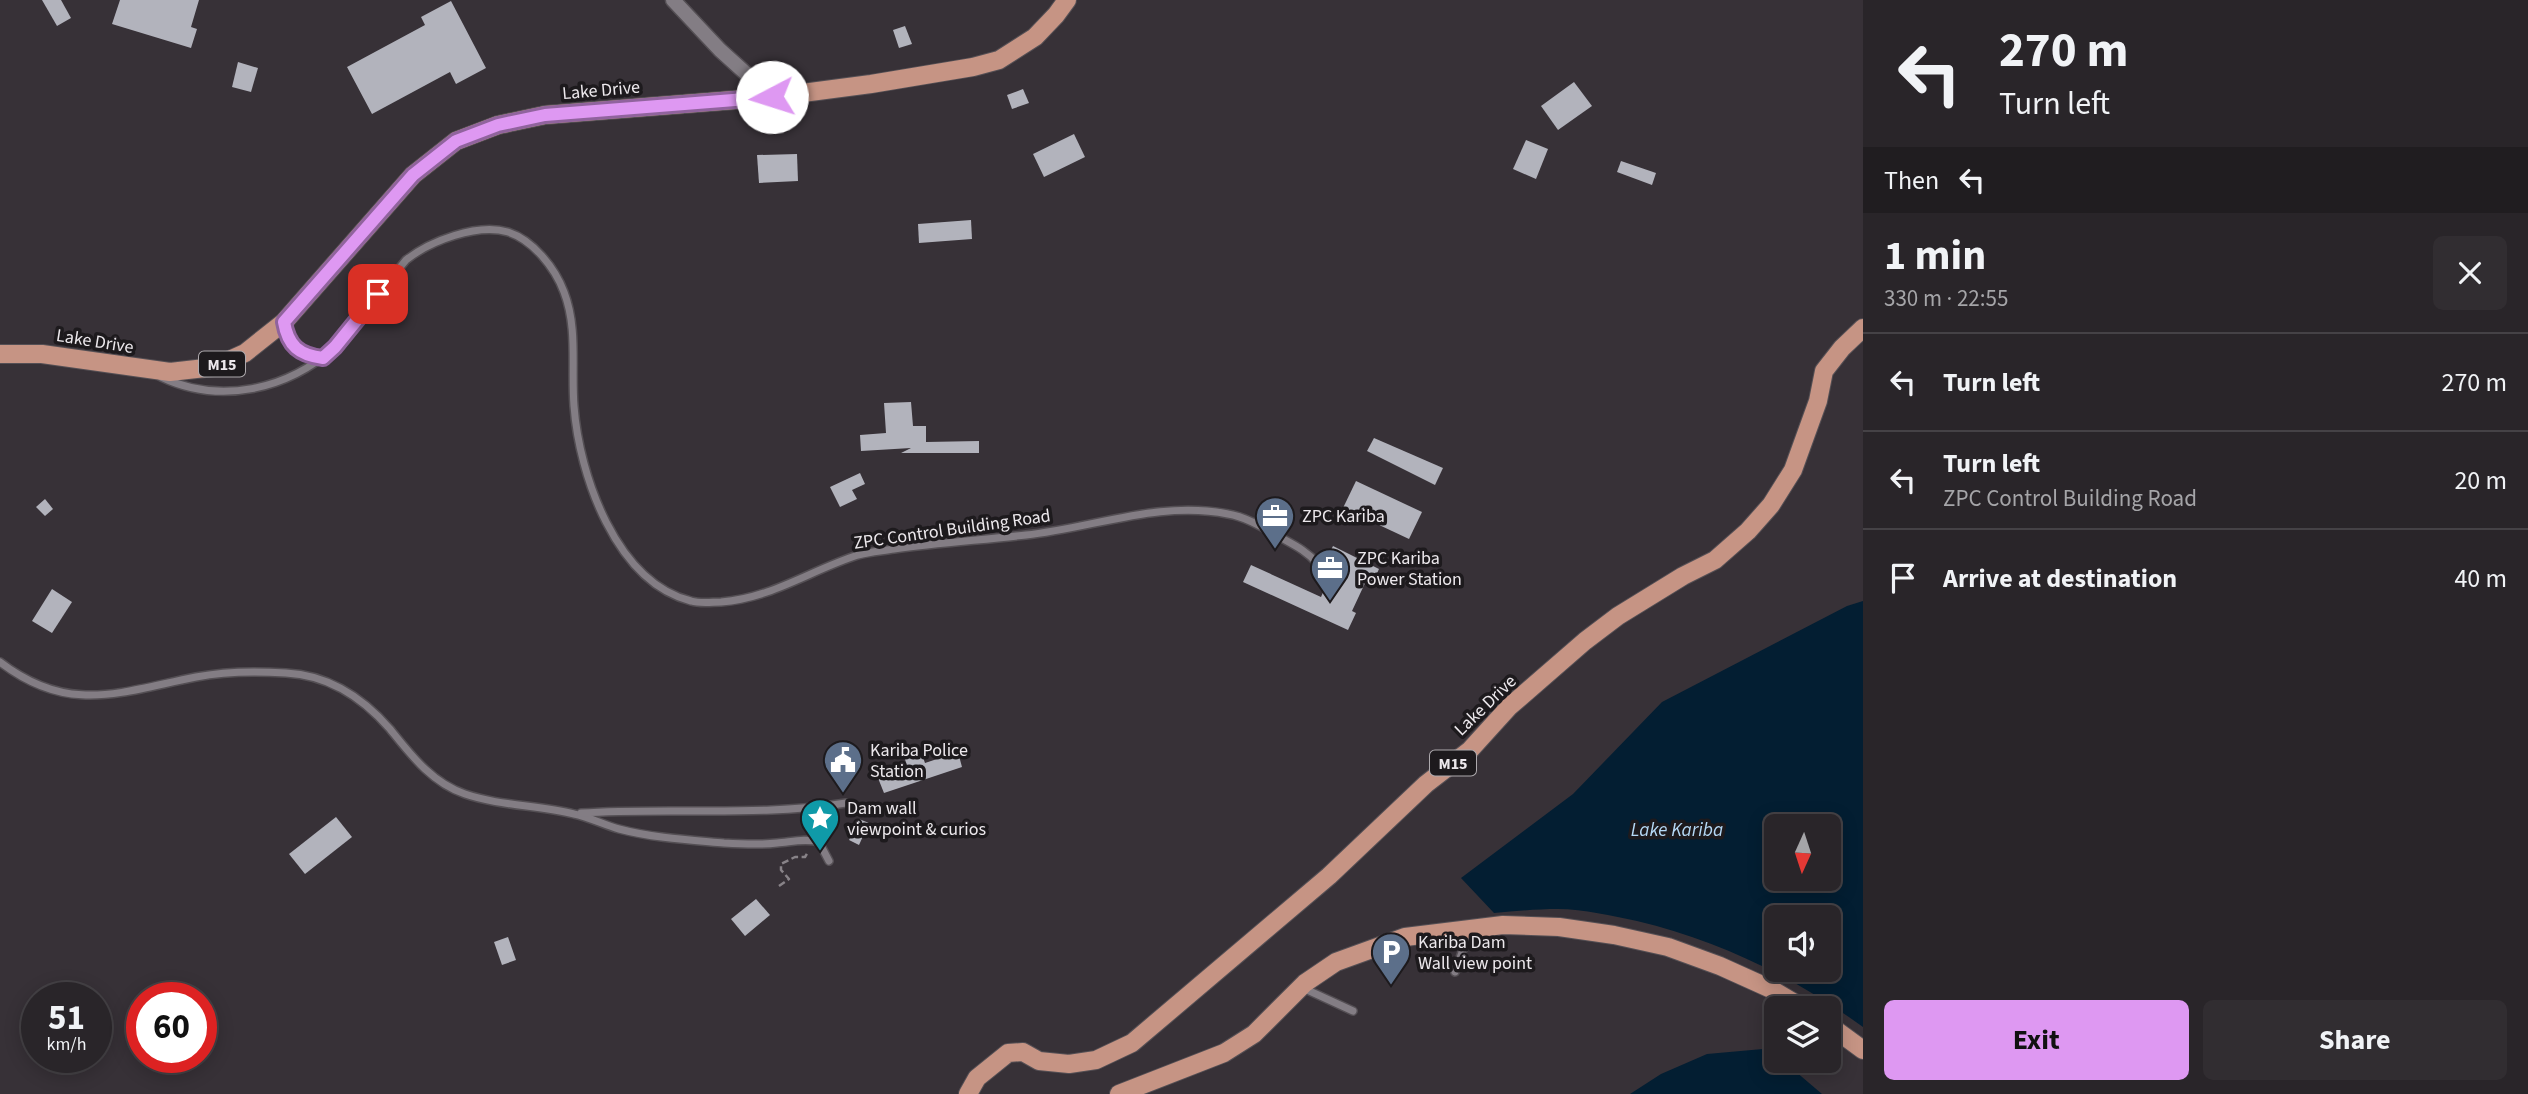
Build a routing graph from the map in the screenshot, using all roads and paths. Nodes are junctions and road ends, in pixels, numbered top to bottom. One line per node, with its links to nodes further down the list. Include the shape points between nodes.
1 (673, 0): 3 (street)
2 (1067, 0): 3 (main road, Lake Drive / M15, via 1035,37 999,61)
3 (772, 97): 4 (main road, Lake Drive / M15, via 545,115 498,125 456,141 413,175)
4 (284, 322): 7 (lane, via 295,349); 8 (main road, Lake Drive / M15, via 231,361 196,370)
5 (1863, 328): 23 (main road, Lake Drive / M15, via 1824,372 1793,470 1771,505 1715,561 1618,616 1585,641 1329,876 1132,1043 1096,1060 1069,1064 1040,1061 1023,1052 1008,1053 977,1078)
6 (0, 354): 8 (main road, Lake Drive / M15, via 42,354)
7 (323, 358): 8 (lane, ZPC Control Building Road, via 289,378 251,390 204,391); 9 (lane, ZPC Control Building Road, via 420,249 447,237 488,230 527,241 556,275 564,293 573,333 578,439 602,512 619,544 647,578 691,601 740,600 783,588 859,555 1031,535 1176,509 1230,514 1252,522 1309,553)
8 (148, 370)
9 (1317, 563)
10 (0, 663): 12 (lane, via 39,686 95,696 237,672 306,675 357,698 423,768 462,793)
11 (846, 803): 12 (lane, via 771,810)
12 (575, 814): 13 (lane, via 620,829 690,839)
13 (819, 842): 14 (lane); 15 (path, via 809,847 805,856 781,864 780,870 789,879)
14 (829, 862)
15 (779, 886)
16 (1470, 929): 17 (lane); 18 (main road, via 1405,937 1336,962); 19 (main road, via 1503,925 1614,934 1720,966)
17 (1455, 972)
18 (1301, 987): 20 (lane); 24 (main road, via 1254,1034 1224,1053)
19 (1783, 996)
20 (1353, 1011)
21 (1841, 1034): 22 (main road)
22 (1863, 1050)
23 (968, 1094)
24 (1119, 1094)

